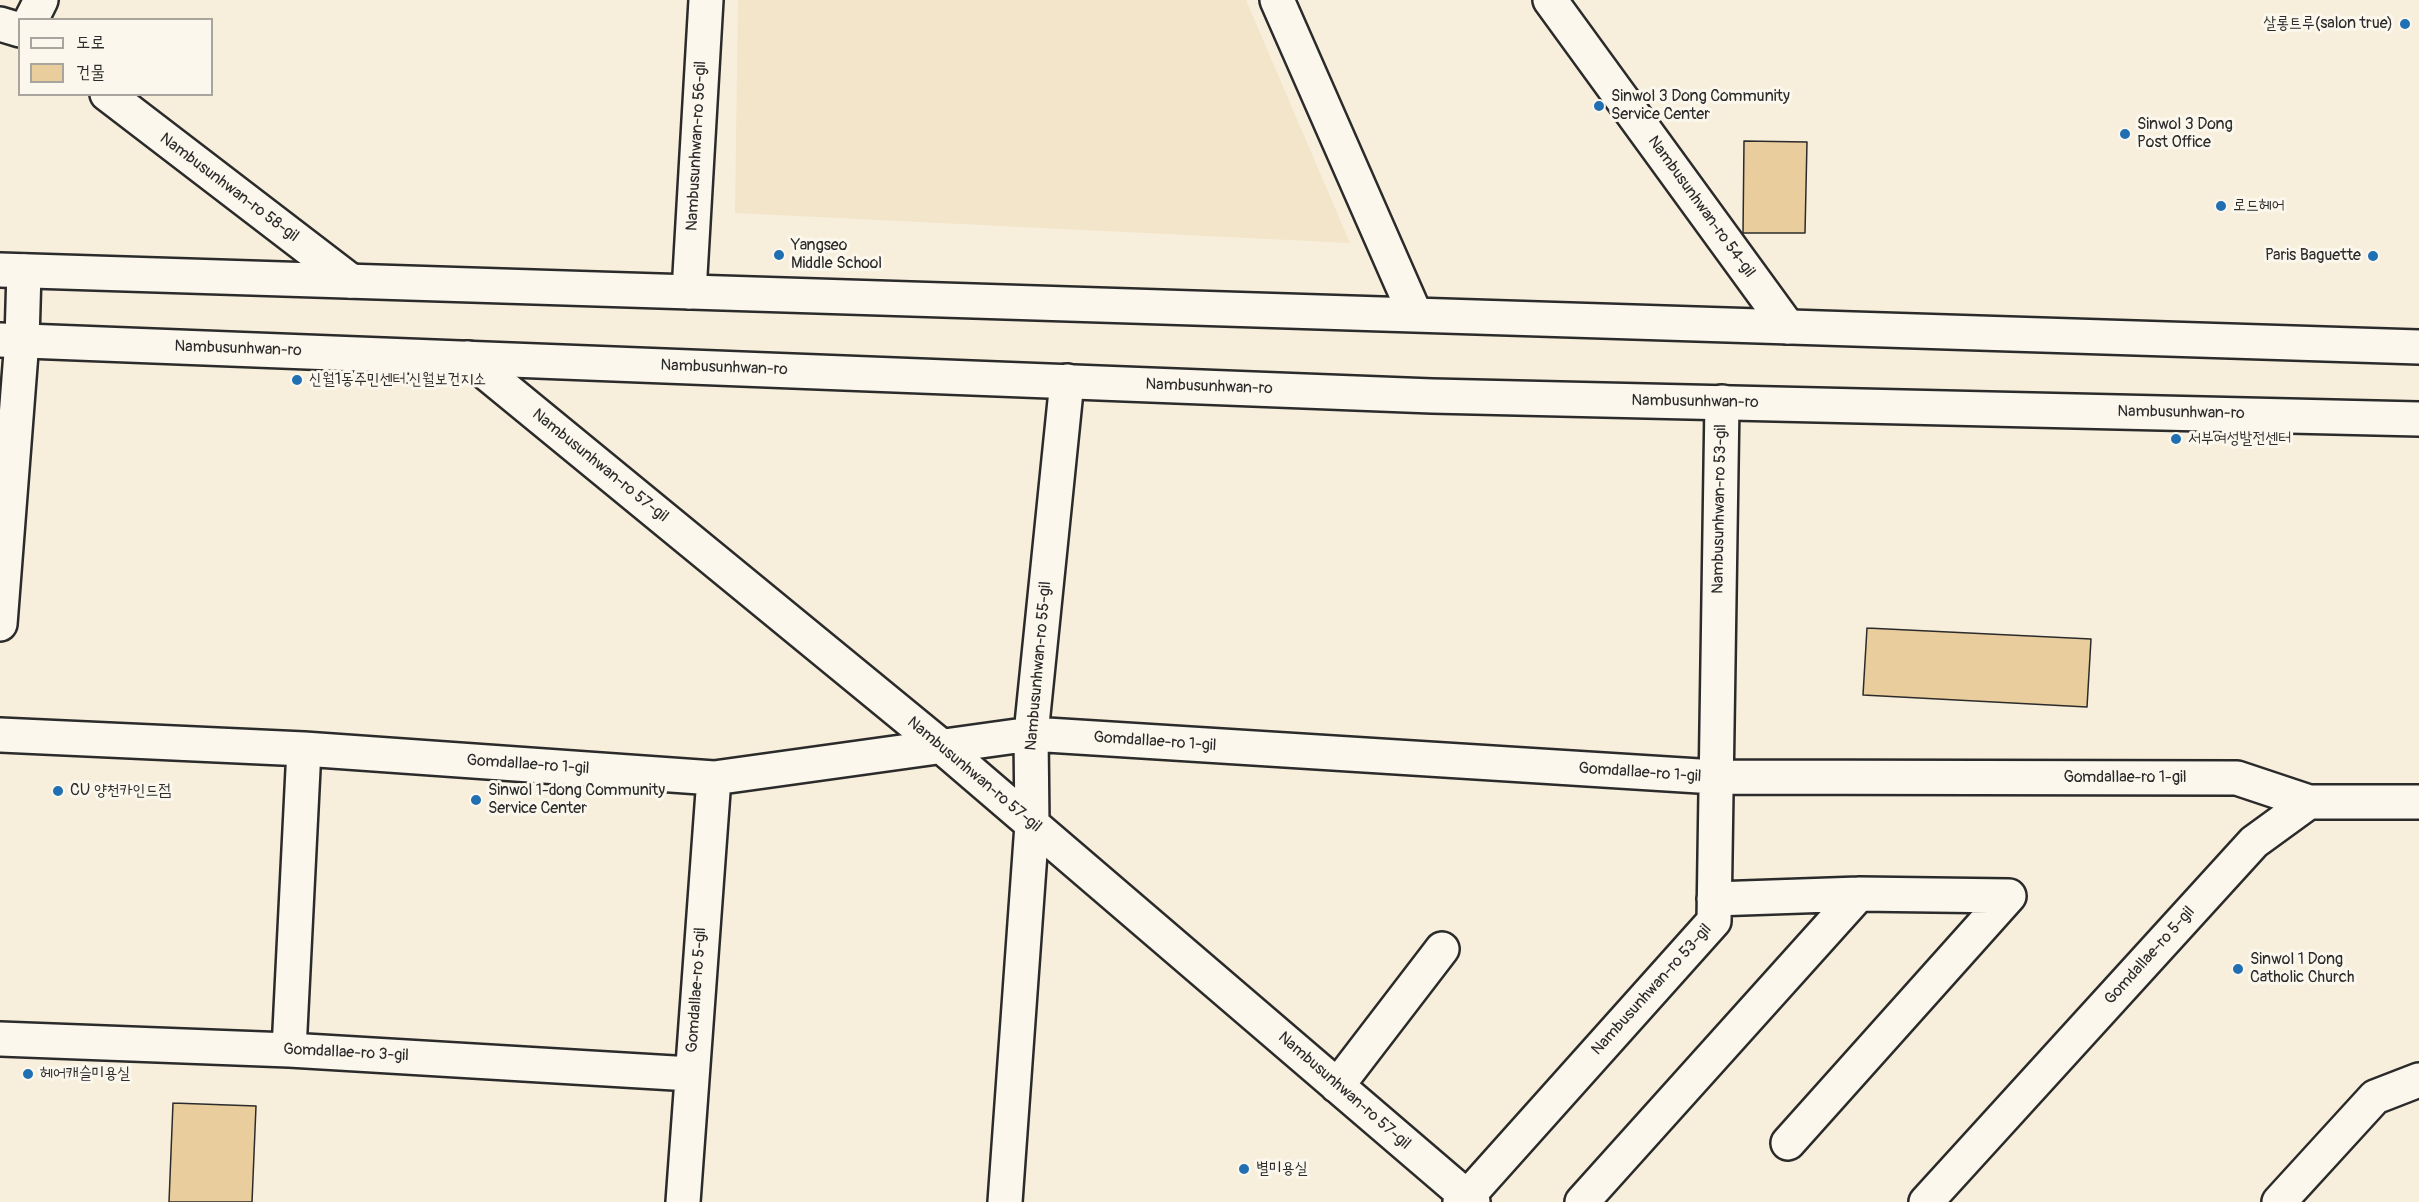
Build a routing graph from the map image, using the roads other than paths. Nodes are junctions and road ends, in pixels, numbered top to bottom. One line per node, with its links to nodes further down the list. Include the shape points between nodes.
1 (41, 0): 5 (street)
2 (706, 0): 11 (street, Nambusunhwan-ro 56-gil)
3 (1277, 0): 12 (street)
4 (1550, 0): 13 (street, Nambusunhwan-ro 54-gil)
5 (32, 18)
6 (0, 24): 7 (street)
7 (18, 29)
8 (110, 96): 10 (street, Nambusunhwan-ro 58-gil)
9 (12, 270): 10 (street); 14 (street)
10 (351, 281): 11 (street)
11 (689, 292): 12 (street)
12 (1415, 314): 13 (street)
13 (1788, 327): 15 (street)
14 (11, 340): 16 (street, Nambusunhwan-ro); 20 (street)
15 (2419, 347)
16 (468, 358): 17 (street, Nambusunhwan-ro); 23 (street, Nambusunhwan-ro 57-gil)
17 (1067, 381): 18 (street, Nambusunhwan-ro, via 1432,396); 21 (street, Nambusunhwan-ro 55-gil)
18 (1722, 402): 19 (street, Nambusunhwan-ro); 25 (street, Nambusunhwan-ro 53-gil)
19 (2419, 419)
20 (0, 624)
21 (1031, 734): 23 (street, Gomdallae-ro 1-gil); 25 (street, Gomdallae-ro 1-gil); 29 (street, Nambusunhwan-ro 55-gil)
22 (0, 735): 24 (street, Gomdallae-ro 1-gil)
23 (941, 746): 26 (street, Gomdallae-ro 1-gil); 29 (street, Nambusunhwan-ro 57-gil)
24 (304, 749): 26 (street, Gomdallae-ro 1-gil); 34 (street)
25 (1715, 777): 27 (street, Gomdallae-ro 1-gil, via 2237,778); 31 (street, Nambusunhwan-ro 53-gil)
26 (714, 778): 35 (street, Gomdallae-ro 5-gil)
27 (2309, 802): 28 (street); 43 (street, Gomdallae-ro 5-gil, via 2254,842)
28 (2419, 802)
29 (1032, 825): 37 (street, Nambusunhwan-ro 57-gil); 41 (street, Nambusunhwan-ro 55-gil)
30 (1859, 894): 31 (street); 38 (street, via 2009,896); 42 (street)
31 (1714, 899): 39 (street, Nambusunhwan-ro 53-gil, via 1714,921)
32 (1442, 949): 37 (street)
33 (0, 1039): 34 (street, Gomdallae-ro 3-gil)
34 (290, 1050): 35 (street, Gomdallae-ro 3-gil)
35 (691, 1074): 40 (street, Gomdallae-ro 5-gil)
36 (2419, 1080): 44 (street, via 2375,1097)
37 (1337, 1086): 39 (street, Nambusunhwan-ro 57-gil)
38 (1788, 1143)
39 (1467, 1200)
40 (682, 1202)
41 (1005, 1202)
42 (1582, 1202)
43 (1926, 1202)
44 (2279, 1202)

